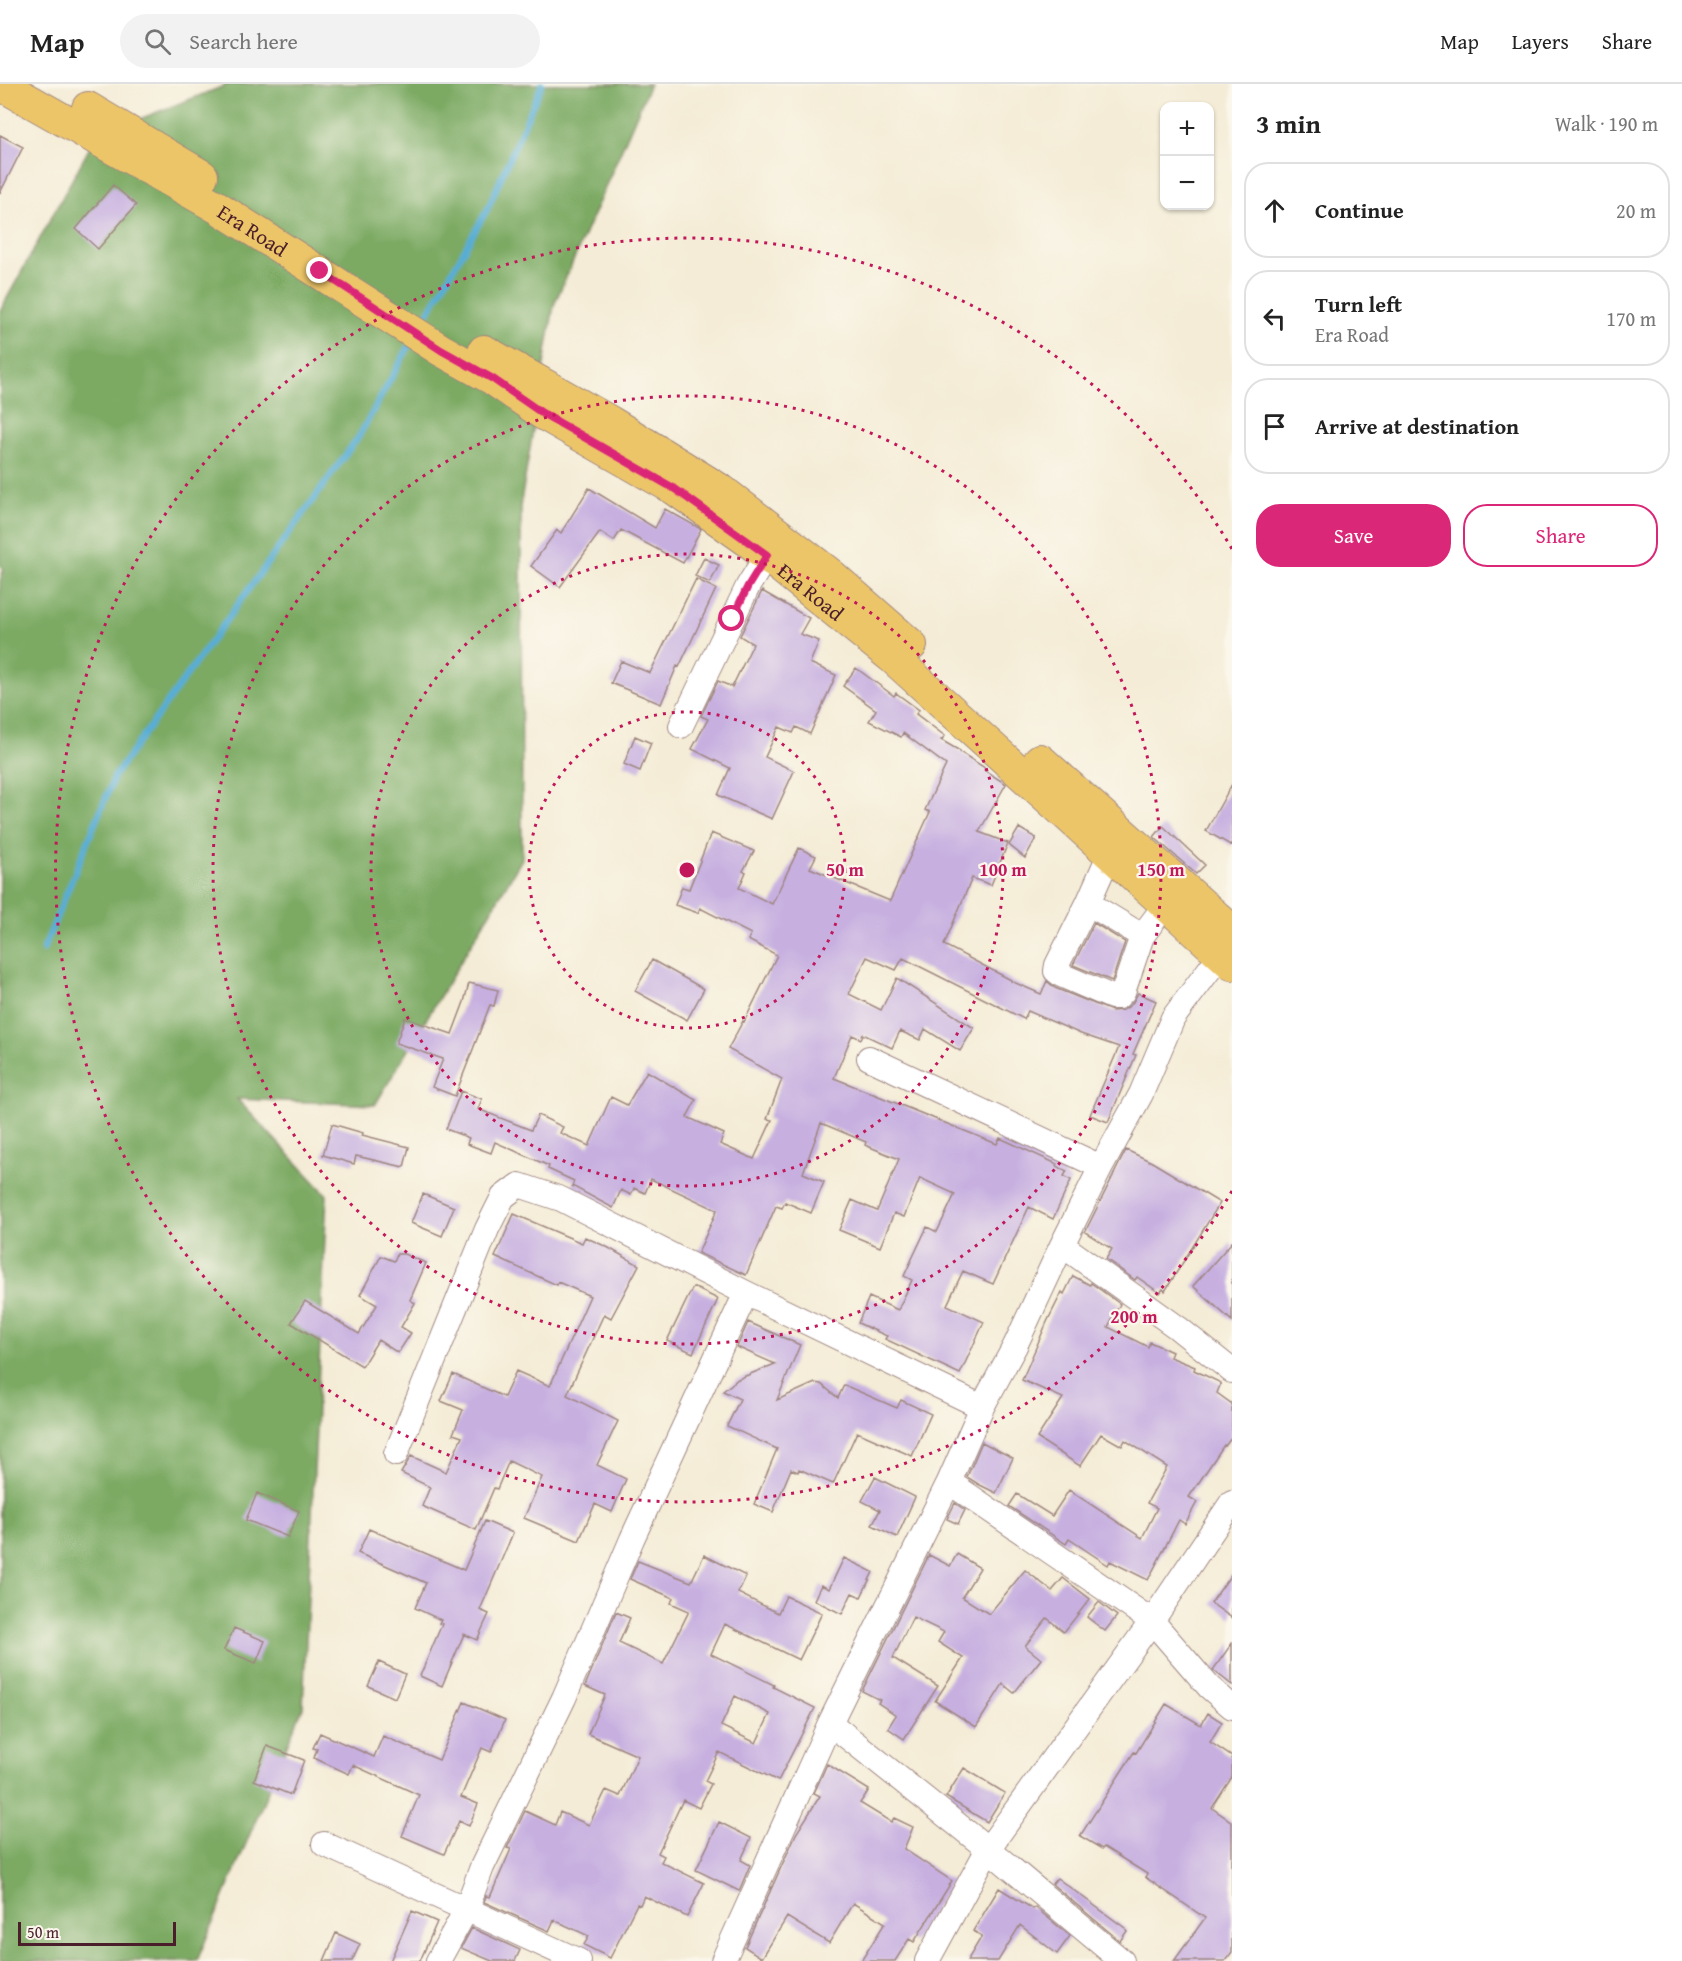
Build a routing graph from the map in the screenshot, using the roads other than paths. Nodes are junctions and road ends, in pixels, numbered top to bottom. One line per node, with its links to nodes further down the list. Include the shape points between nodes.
1 (0, 84): 3 (main road, Era Road, via 70,123)
2 (46, 84): 3 (main road)
3 (155, 160): 4 (main road, Era Road, via 182,185 217,207)
4 (447, 341): 5 (main road, Era Road, via 542,413 675,489); 11 (main road, via 630,434 722,491 771,528 831,575)
5 (767, 555): 6 (street, via 748,586); 7 (main road, Era Road, via 892,657)
6 (681, 726)
7 (1110, 853): 8 (street); 9 (main road, Era Road)
8 (1088, 903): 10 (street); 10 (street, via 1057,965 1056,971 1061,975 1118,997)
9 (1166, 904): 10 (street); 11 (main road, Era Road)
10 (1142, 936)
11 (1228, 949): 13 (street, via 1173,1018 1141,1094)
12 (869, 1058): 13 (street)
13 (1101, 1167): 14 (street)
14 (1062, 1245): 16 (street); 17 (street)
15 (746, 1293): 17 (street); 18 (street, via 561,1199 519,1185 503,1197 487,1229); 26 (street, via 632,1539 564,1698 482,1867)
16 (1232, 1371)
17 (982, 1407): 19 (street)
18 (396, 1454)
19 (949, 1482): 21 (street); 23 (street)
20 (1232, 1502): 21 (street)
21 (1152, 1622): 22 (street, via 1209,1687); 25 (street)
22 (1232, 1707)
23 (830, 1722): 25 (street); 29 (street)
24 (324, 1844): 26 (street)
25 (988, 1849): 30 (street); 31 (street)
26 (466, 1910): 27 (street); 28 (street)
27 (438, 1961)
28 (579, 1961)
29 (723, 1961)
30 (927, 1961)
31 (1122, 1961)

